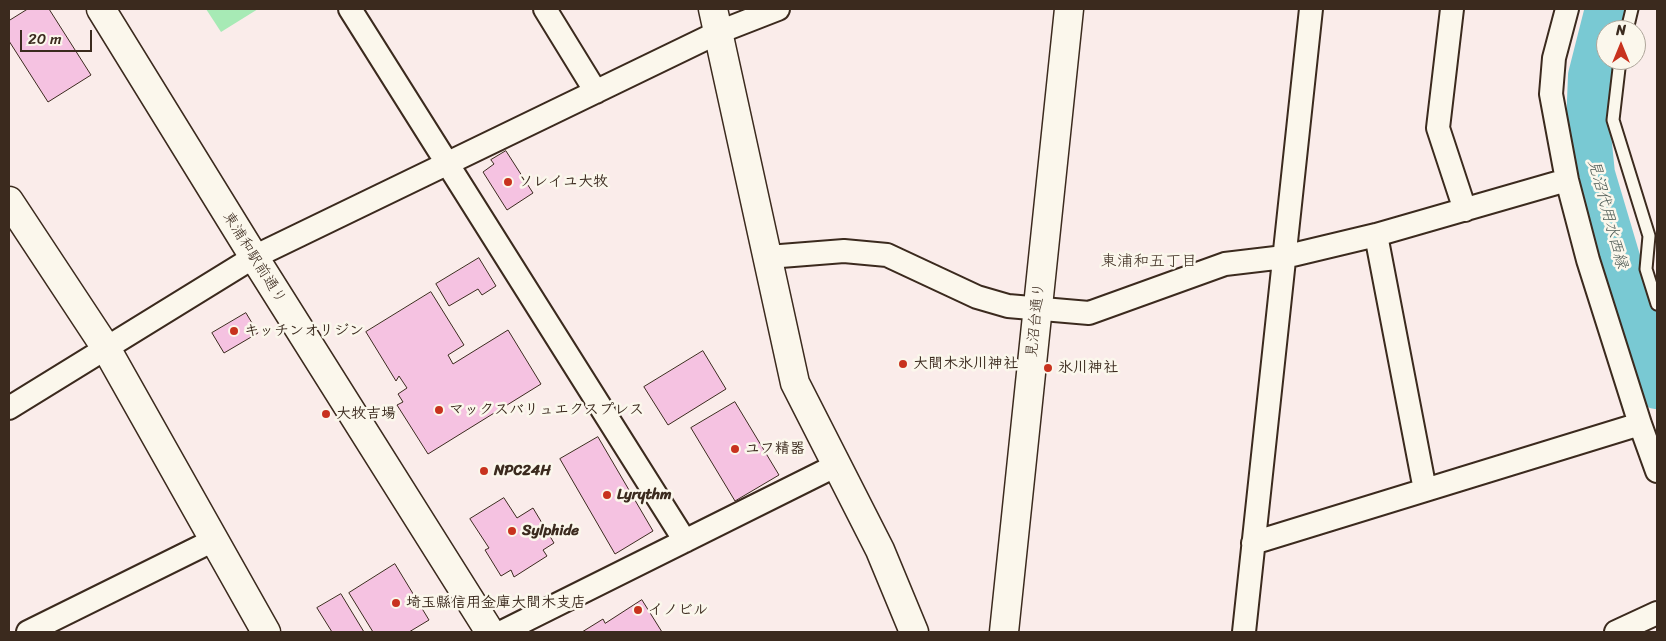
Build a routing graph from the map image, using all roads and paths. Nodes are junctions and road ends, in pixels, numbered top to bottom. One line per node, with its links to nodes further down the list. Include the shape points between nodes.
1 (101, 9): 17 (street, 東浦和駅前通り)
2 (350, 9): 12 (street)
3 (546, 9): 11 (street)
4 (778, 9): 9 (street)
5 (1069, 9): 21 (street, 見沼台通り)
6 (1311, 9): 19 (street)
7 (1452, 9): 15 (street, via 1438,128)
8 (1566, 9): 13 (street, via 1554,58 1551,94)
9 (716, 20): 11 (street); 18 (street)
10 (1619, 70): 20 (lane, via 1613,120 1649,236 1646,268)
11 (596, 92): 12 (street)
12 (448, 164): 17 (street); 29 (street)
13 (1567, 180): 15 (street); 24 (street, via 1588,260)
14 (9, 201): 22 (street)
15 (1465, 210): 16 (street)
16 (1376, 235): 19 (street); 27 (street)
17 (254, 257): 22 (street); 34 (street, 東浦和駅前通り)
18 (768, 257): 21 (street, via 844,251 887,255 977,297 1008,306); 25 (street, via 795,383)
19 (1284, 257): 21 (street, via 1225,264 1089,313); 30 (street)
20 (1657, 304)
21 (1037, 309): 37 (street, 見沼台通り)
22 (106, 348): 23 (street); 28 (street)
23 (9, 408)
24 (1640, 424): 26 (street); 27 (street)
25 (837, 465): 29 (street); 36 (street, via 880,550)
26 (1657, 470)
27 (1425, 490): 30 (street)
28 (214, 540): 32 (street); 33 (street)
29 (685, 541): 35 (street)
30 (1253, 543): 38 (street)
31 (1653, 620): 39 (street)
32 (28, 632)
33 (266, 632)
34 (490, 632)
35 (502, 632)
36 (914, 632)
37 (1004, 632)
38 (1244, 632)
39 (1616, 632)

